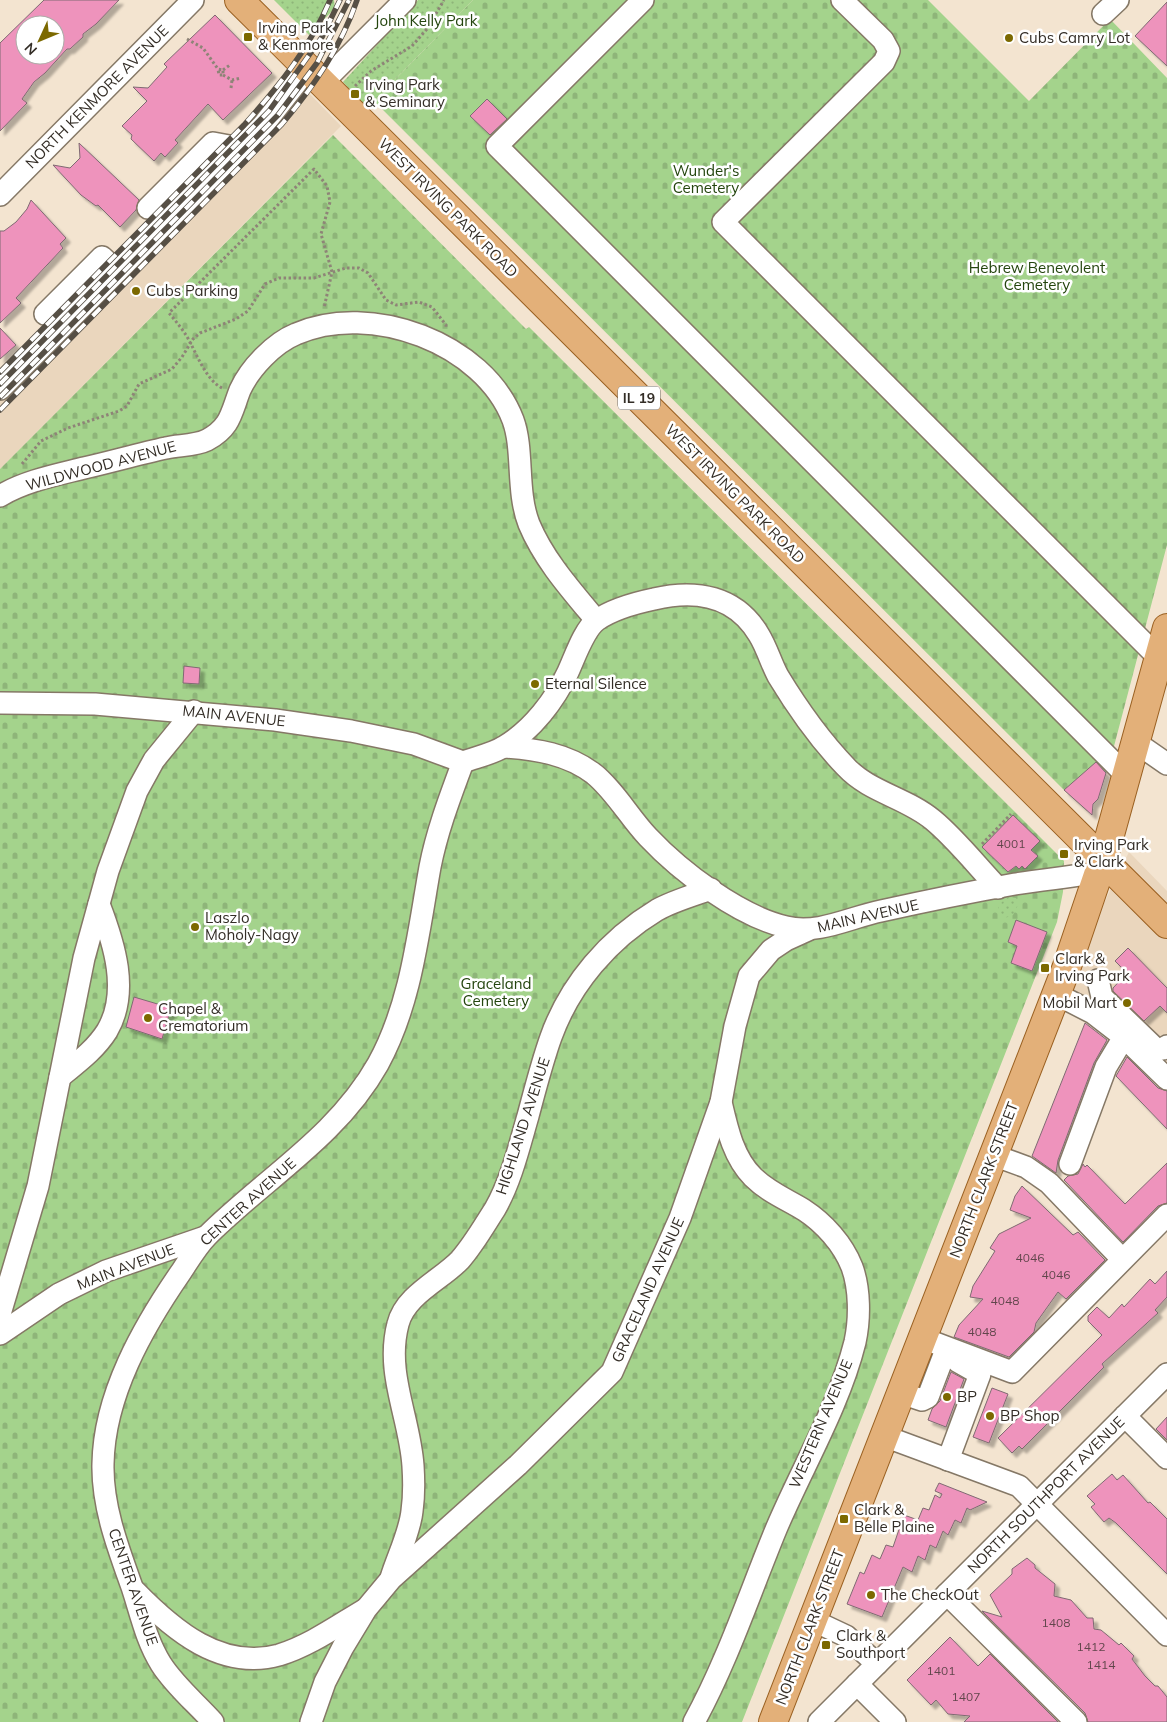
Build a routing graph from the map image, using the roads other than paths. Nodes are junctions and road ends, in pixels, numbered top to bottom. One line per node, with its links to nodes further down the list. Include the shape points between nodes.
1 (193, 0): 8 (street, NORTH KENMORE AVENUE)
2 (405, 0): 6 (street)
3 (643, 0): 23 (street, via 497,146)
4 (842, 0): 16 (street, via 883,40 889,51 884,62 723,222)
5 (251, 4): 6 (main road, WEST IRVING PARK ROAD / IL 19)
6 (315, 75): 7 (street); 24 (main road, WEST IRVING PARK ROAD / IL 19)
7 (240, 148): 9 (street, via 213,143); 10 (street)
8 (0, 195)
9 (148, 208)
10 (117, 271): 11 (street, via 102,257); 12 (street)
11 (45, 314)
12 (0, 389)
13 (0, 496): 14 (street, WILDWOOD AVENUE, via 39,480 167,447 204,442 221,432 231,418 253,368 295,334 325,325 352,322 406,329 444,346 486,378 504,399 514,423 522,494 529,523 559,576)
14 (596, 620): 20 (street, via 579,645 568,673 548,705); 25 (street, via 633,604 669,595 710,596 730,604 759,635 777,674 804,719 847,769 864,782 932,819)
15 (1167, 628): 16 (main road, NORTH CLARK STREET)
16 (1159, 658): 19 (main road, NORTH CLARK STREET)
17 (0, 703): 18 (street, MAIN AVENUE, via 95,704)
18 (194, 711): 21 (street, MAIN AVENUE, via 351,731 414,744); 27 (street, via 154,760 137,790)
19 (1135, 742): 22 (street); 23 (main road, NORTH CLARK STREET)
20 (505, 747): 21 (street); 26 (street, MAIN AVENUE, via 552,753 594,774 648,837 676,864)
21 (463, 762): 40 (street, CENTER AVENUE, via 438,829 415,959 396,1023 379,1062 344,1112 295,1160)
22 (1167, 764)
23 (1126, 775): 24 (main road, NORTH CLARK STREET)
24 (1104, 867): 25 (street, MAIN AVENUE); 28 (main road, WEST IRVING PARK ROAD / IL 19); 31 (main road, NORTH CLARK STREET)
25 (998, 888): 29 (street, MAIN AVENUE, via 880,911)
26 (711, 889): 29 (street, MAIN AVENUE, via 758,916 786,927); 53 (street, HIGHLAND AVENUE, via 659,909 627,930 601,953 578,984 551,1036 512,1170 497,1206 459,1261 405,1308 398,1323 395,1381 409,1432 413,1466 412,1513)
27 (99, 904): 34 (street, via 84,958); 34 (street, via 117,963 118,1002 107,1031 88,1054)
28 (1167, 924)
29 (808, 930): 36 (street, GRACELAND AVENUE, via 771,950 749,976 735,1026)
30 (1098, 980): 33 (street, via 1102,997 1140,1034 1157,1050)
31 (1056, 994): 32 (street, via 1093,1013); 37 (main road, NORTH CLARK STREET)
32 (1124, 1037): 35 (street); 38 (street, via 1106,1067)
33 (1167, 1046)
34 (60, 1077): 42 (street, via 38,1186)
35 (1167, 1079)
36 (721, 1102): 53 (street, GRACELAND AVENUE, via 680,1218 612,1372 518,1465); 63 (street, WESTERN AVENUE, via 729,1135 752,1176 765,1188 822,1223 839,1244 852,1268 858,1317 855,1342 842,1383)
37 (994, 1155): 41 (street, via 1026,1167 1049,1183); 44 (main road, NORTH CLARK STREET)
38 (1070, 1164)
39 (1167, 1215): 41 (street)
40 (205, 1237): 43 (street, MAIN AVENUE, via 106,1271 59,1294); 54 (street, CENTER AVENUE, via 144,1329 119,1389 104,1443 102,1466 108,1508 120,1558)
41 (1122, 1259): 44 (street, via 1012,1372)
42 (0, 1314)
43 (0, 1334)
44 (921, 1341): 45 (street); 47 (main road, NORTH CLARK STREET)
45 (944, 1356): 47 (street, via 928,1397 922,1400); 51 (street, via 972,1367 980,1374)
46 (1167, 1374): 48 (street, NORTH SOUTHPORT AVENUE)
47 (901, 1393): 49 (main road, NORTH CLARK STREET)
48 (1125, 1416): 50 (street); 52 (street, NORTH SOUTHPORT AVENUE)
49 (884, 1436): 51 (street); 57 (main road, NORTH CLARK STREET)
50 (1167, 1458)
51 (948, 1460): 52 (street, via 1019,1486)
52 (1037, 1504): 55 (street, NORTH SOUTHPORT AVENUE); 58 (street)
53 (391, 1578): 56 (street, GRACELAND AVENUE)
54 (132, 1589): 56 (street, via 180,1632 202,1645 227,1656 253,1659 279,1655 312,1641); 61 (street, CENTER AVENUE, via 144,1630 161,1664)
55 (947, 1594): 59 (street, NORTH SOUTHPORT AVENUE); 67 (street)
56 (366, 1609): 62 (street, GRACELAND AVENUE, via 324,1682)
57 (812, 1620): 59 (street, via 846,1636); 64 (main road, NORTH CLARK STREET)
58 (1167, 1636)
59 (876, 1664): 60 (street, NORTH SOUTHPORT AVENUE)
60 (856, 1684): 65 (street, NORTH SOUTHPORT AVENUE); 66 (street)
61 (213, 1722)
62 (311, 1722)
63 (694, 1722)
64 (773, 1722)
65 (818, 1722)
66 (894, 1722)
67 (1076, 1722)

